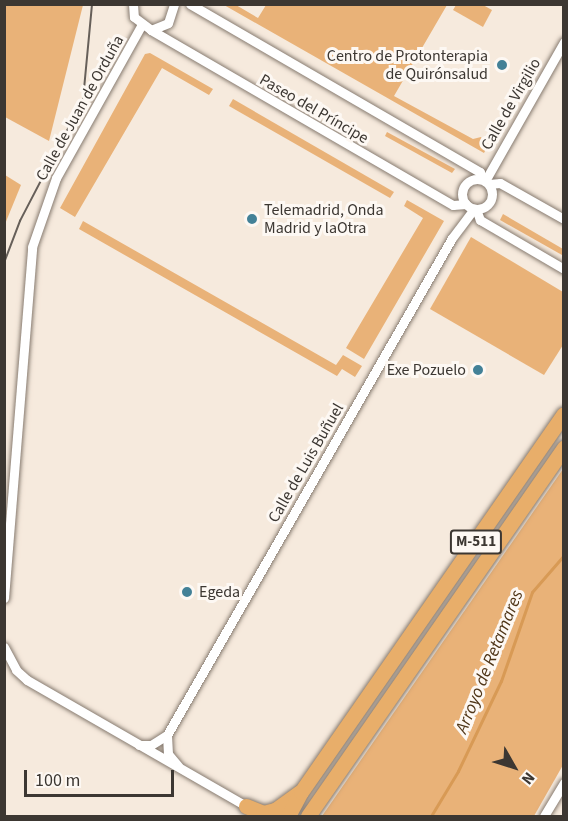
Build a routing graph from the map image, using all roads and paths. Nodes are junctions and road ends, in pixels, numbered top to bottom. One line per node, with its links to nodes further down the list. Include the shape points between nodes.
1 (133, 4): 4 (street, via 134,17)
2 (174, 4): 4 (street, Calle de Juan de Orduña, via 168,23)
3 (190, 4): 6 (street, Paseo del Príncipe, via 480,172)
4 (146, 28): 7 (street, Paseo del Príncipe, via 453,205); 12 (street, Calle de Juan de Orduña, via 56,178 32,247)
5 (564, 42): 6 (street, Calle de Virgilio)
6 (485, 181): 7 (street, via 488,204); 7 (street, via 467,183 463,190); 8 (street, Paseo del Príncipe, via 500,183)
7 (472, 207): 9 (street, via 480,220); 14 (street, Calle de Luis Buñuel)
8 (564, 219)
9 (564, 269)
10 (564, 414): 18 (highway, M-511)
11 (564, 447): 21 (highway, M-511)
12 (4, 598)
13 (4, 647): 15 (street, via 16,670 27,680)
14 (167, 735): 15 (street, via 151,745); 16 (street, via 168,754)
15 (139, 745): 16 (street)
16 (178, 766): 19 (street)
17 (564, 783): 22 (street)
18 (301, 792): 19 (highway, via 276,810); 20 (highway, M-511)
19 (250, 811)
20 (288, 816)
21 (308, 816)
22 (544, 816)

